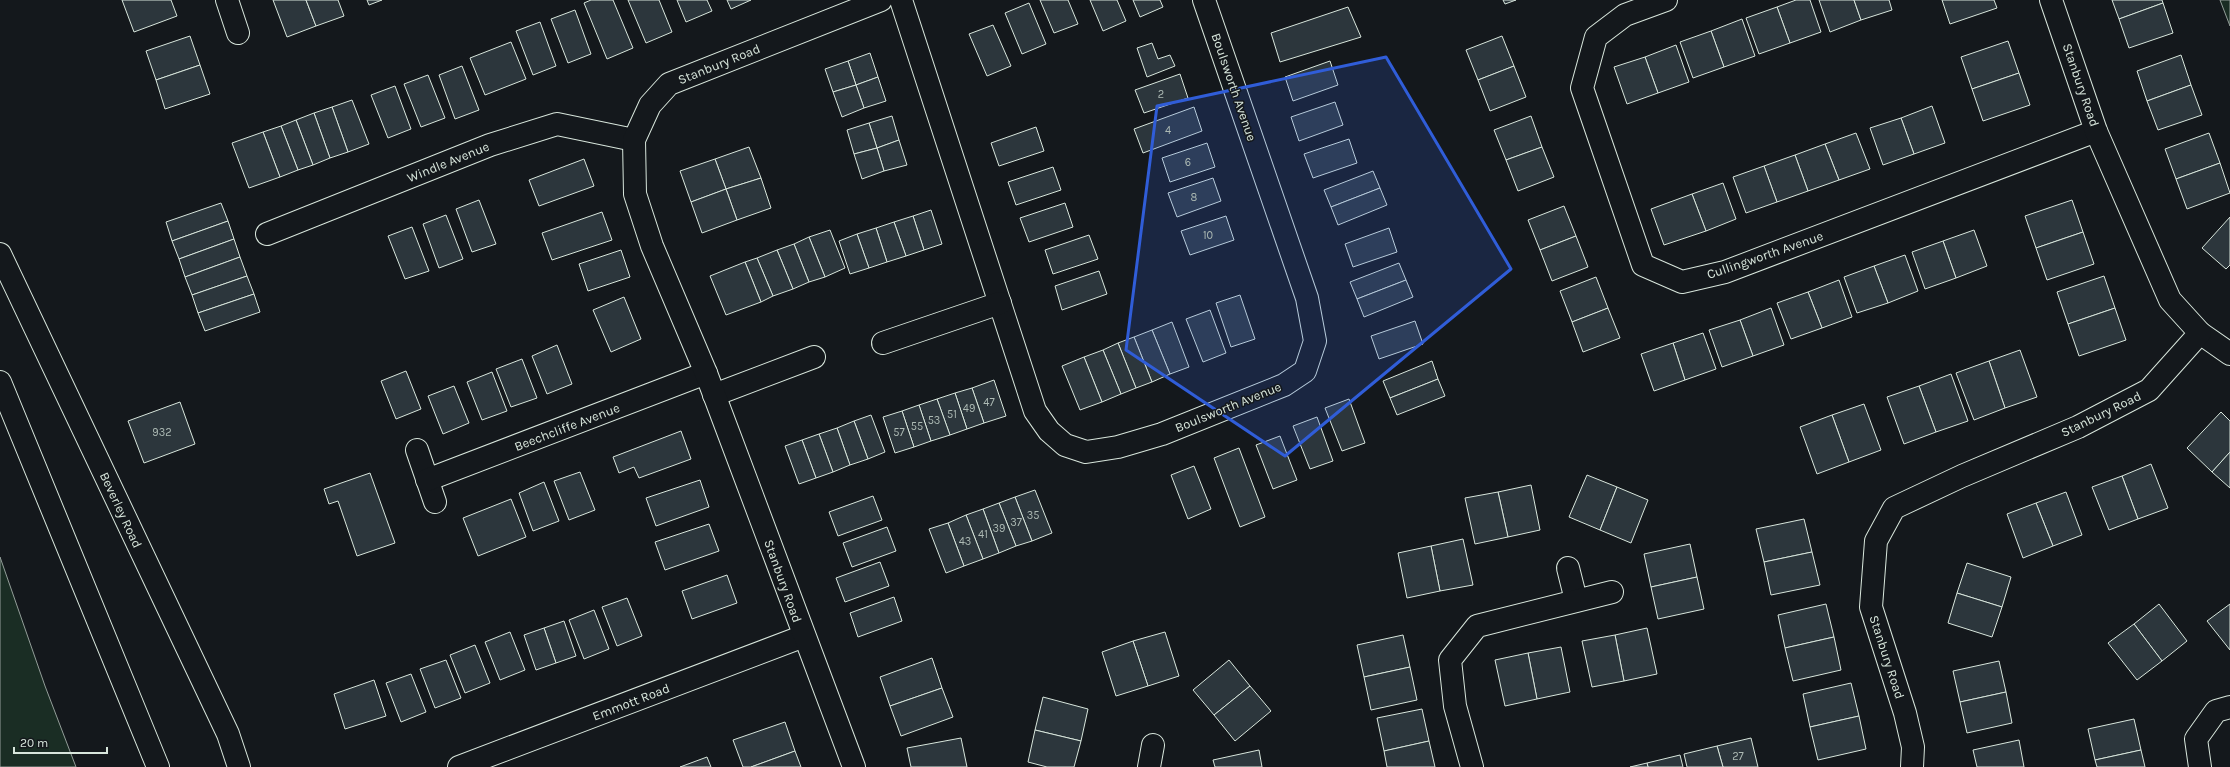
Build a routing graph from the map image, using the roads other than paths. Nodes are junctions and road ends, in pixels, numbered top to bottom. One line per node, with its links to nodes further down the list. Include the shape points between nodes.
1 (227, 0): 7 (street)
2 (881, 0): 9 (street, Stanbury Road, via 669,84 650,105)
3 (901, 0): 12 (street, Boulsworth Avenue)
4 (1204, 0): 12 (street, Boulsworth Avenue, via 1307,298 1315,341 1305,371 1284,385 1162,434 1118,447 1086,452 1065,445 1049,431 1035,410)
5 (1666, 0): 8 (street, Cullingworth Avenue, via 1625,15 1596,36 1582,88 1642,265 1682,282 1724,272)
6 (2051, 0): 8 (street, Stanbury Road)
7 (238, 33)
8 (2096, 130): 13 (street, Stanbury Road, via 2170,300)
9 (634, 140): 10 (street, Windle Avenue, via 557,124 490,145); 17 (street, Stanbury Road, via 635,194 652,246)
10 (267, 234)
11 (0, 254): 30 (street, Beverley Road, via 228,734)
12 (1000, 303): 14 (street)
13 (2200, 332): 15 (street); 35 (street, Stanbury Road, via 2149,390 2078,427 1894,508 1876,541 1871,607 1905,713 1913,747)
14 (883, 343)
15 (2230, 354)
16 (814, 357): 19 (street)
17 (706, 373): 19 (street, Stanbury Road); 21 (street, Beechcliffe Avenue)
18 (0, 382): 29 (street)
19 (714, 394): 26 (street, Stanbury Road)
20 (417, 450): 21 (street)
21 (427, 480): 22 (street)
22 (435, 502)
23 (1568, 568): 25 (street)
24 (1612, 592): 25 (street)
25 (1576, 600): 34 (street, via 1477,626 1450,660 1455,706)
26 (804, 636): 31 (street, Emmott Road); 32 (street, Stanbury Road)
27 (2230, 707): 36 (street, via 2216,711 2196,739)
28 (1153, 745): 33 (street)
29 (158, 767)
30 (239, 767)
31 (459, 767)
32 (854, 767)
33 (1149, 767)
34 (1472, 767)
35 (1912, 767)
36 (2200, 767)

